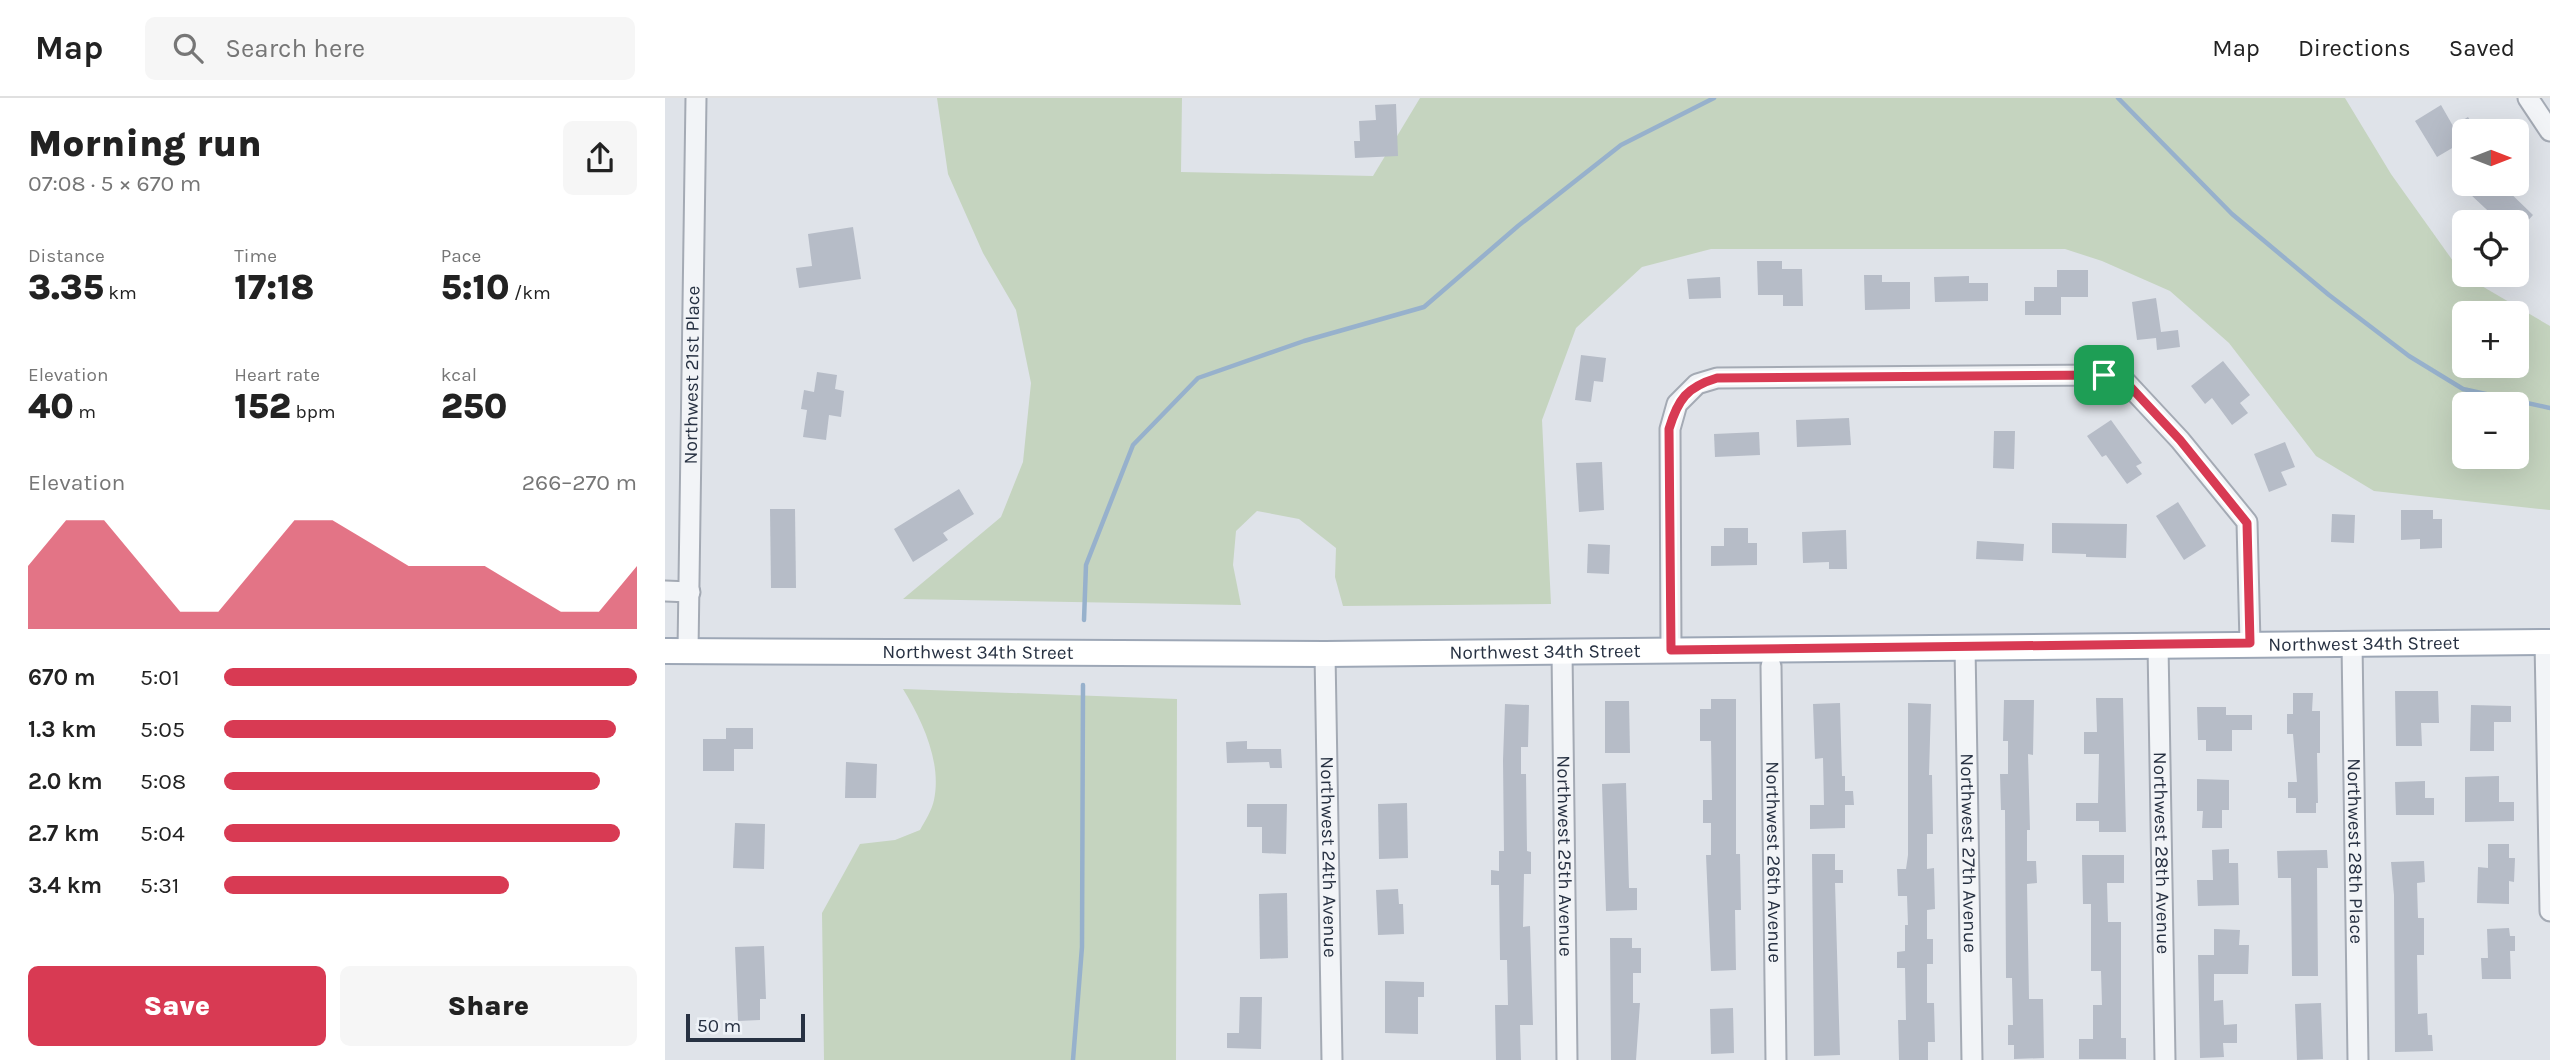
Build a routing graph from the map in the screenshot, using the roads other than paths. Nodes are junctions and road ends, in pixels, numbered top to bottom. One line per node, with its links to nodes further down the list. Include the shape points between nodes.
1 (696, 98): 5 (street, Northwest 21st Place)
2 (2528, 98): 3 (street)
3 (2550, 131)
4 (665, 591): 5 (street)
5 (690, 592): 12 (street, Northwest 21st Place)
6 (2548, 642): 8 (main road, Northwest 34th Street); 16 (street)
7 (2250, 643): 8 (main road, Northwest 34th Street); 9 (main road, Northwest 34th Street); 11 (street, via 2247,523 2124,380 2104,375 1717,378 1697,384 1677,404 1669,429)
8 (2352, 643): 22 (street, Northwest 28th Place)
9 (2158, 645): 10 (main road, Northwest 34th Street); 21 (street, Northwest 28th Avenue)
10 (1965, 647): 11 (main road, Northwest 34th Street); 20 (street, Northwest 27th Avenue)
11 (1671, 650): 13 (main road, Northwest 34th Street)
12 (677, 651): 14 (main road, Northwest 34th Street)
13 (1562, 651): 14 (main road, Northwest 34th Street); 18 (street, Northwest 25th Avenue)
14 (1325, 654): 17 (street, Northwest 24th Avenue)
15 (1771, 666): 19 (street, Northwest 26th Avenue)
16 (2550, 911)
17 (1332, 1060)
18 (1567, 1060)
19 (1776, 1060)
20 (1972, 1060)
21 (2165, 1060)
22 (2358, 1060)

